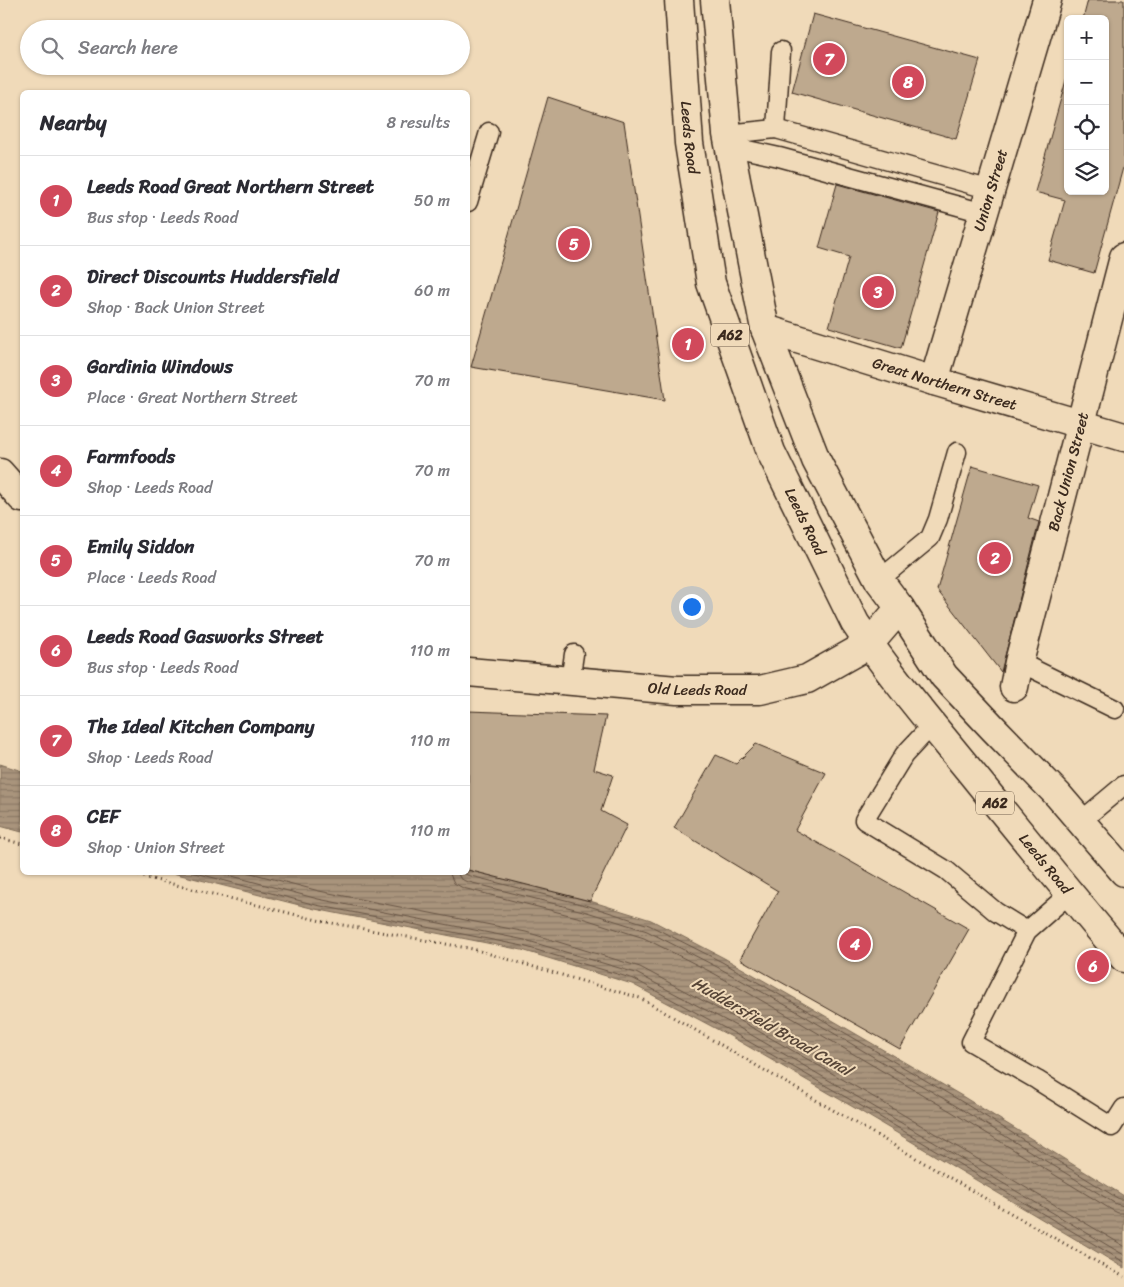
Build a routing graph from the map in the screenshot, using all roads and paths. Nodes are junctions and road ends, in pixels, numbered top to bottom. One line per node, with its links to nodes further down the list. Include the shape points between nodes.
1 (680, 0): 20 (main road, Leeds Road / A62, via 689,143 711,283 771,452 855,623)
2 (715, 0): 7 (main road, A62)
3 (1047, 0): 9 (main road, Union Street)
4 (781, 51): 5 (lane)
5 (776, 129): 7 (lane); 9 (lane)
6 (489, 132): 8 (lane)
7 (728, 140): 9 (lane, via 779,157); 11 (main road, A62)
8 (470, 195)
9 (987, 201): 12 (main road, Union Street)
10 (1124, 257): 13 (main road, Back Union Street)
11 (765, 329): 12 (main road, Great Northern Street); 18 (main road, A62, via 816,460)
12 (934, 381): 13 (main road, Great Northern Street)
13 (1081, 424): 14 (main road, Great Northern Street); 23 (main road, Back Union Street)
14 (1124, 437)
15 (957, 452): 18 (lane, via 930,538)
16 (0, 473): 17 (main road)
17 (20, 496)
18 (879, 580): 19 (main road, A62)
19 (900, 608): 20 (main road, Old Leeds Road); 28 (main road, A62, via 944,676)
20 (869, 644): 24 (main road, Old Leeds Road, via 807,679 760,690 677,690); 26 (main road, Leeds Road / A62)
21 (574, 654): 24 (lane)
22 (470, 672): 24 (main road, Old Leeds Road)
23 (1017, 674): 25 (lane)
24 (570, 681)
25 (1115, 709)
26 (932, 725): 33 (main road, Leeds Road / A62); 34 (lane, via 904,755 864,820 946,870 996,912)
27 (1123, 787): 28 (lane)
28 (1081, 821): 31 (main road, A62)
29 (0, 838): 30 (path)
30 (20, 843)
31 (1124, 872)
32 (136, 875): 37 (path, via 321,921 473,949 640,998)
33 (1069, 894): 34 (lane); 35 (main road, Leeds Road / A62)
34 (1027, 931): 36 (lane, via 971,1042 1112,1127)
35 (1124, 958)
36 (1124, 1108)
37 (1124, 1276)

